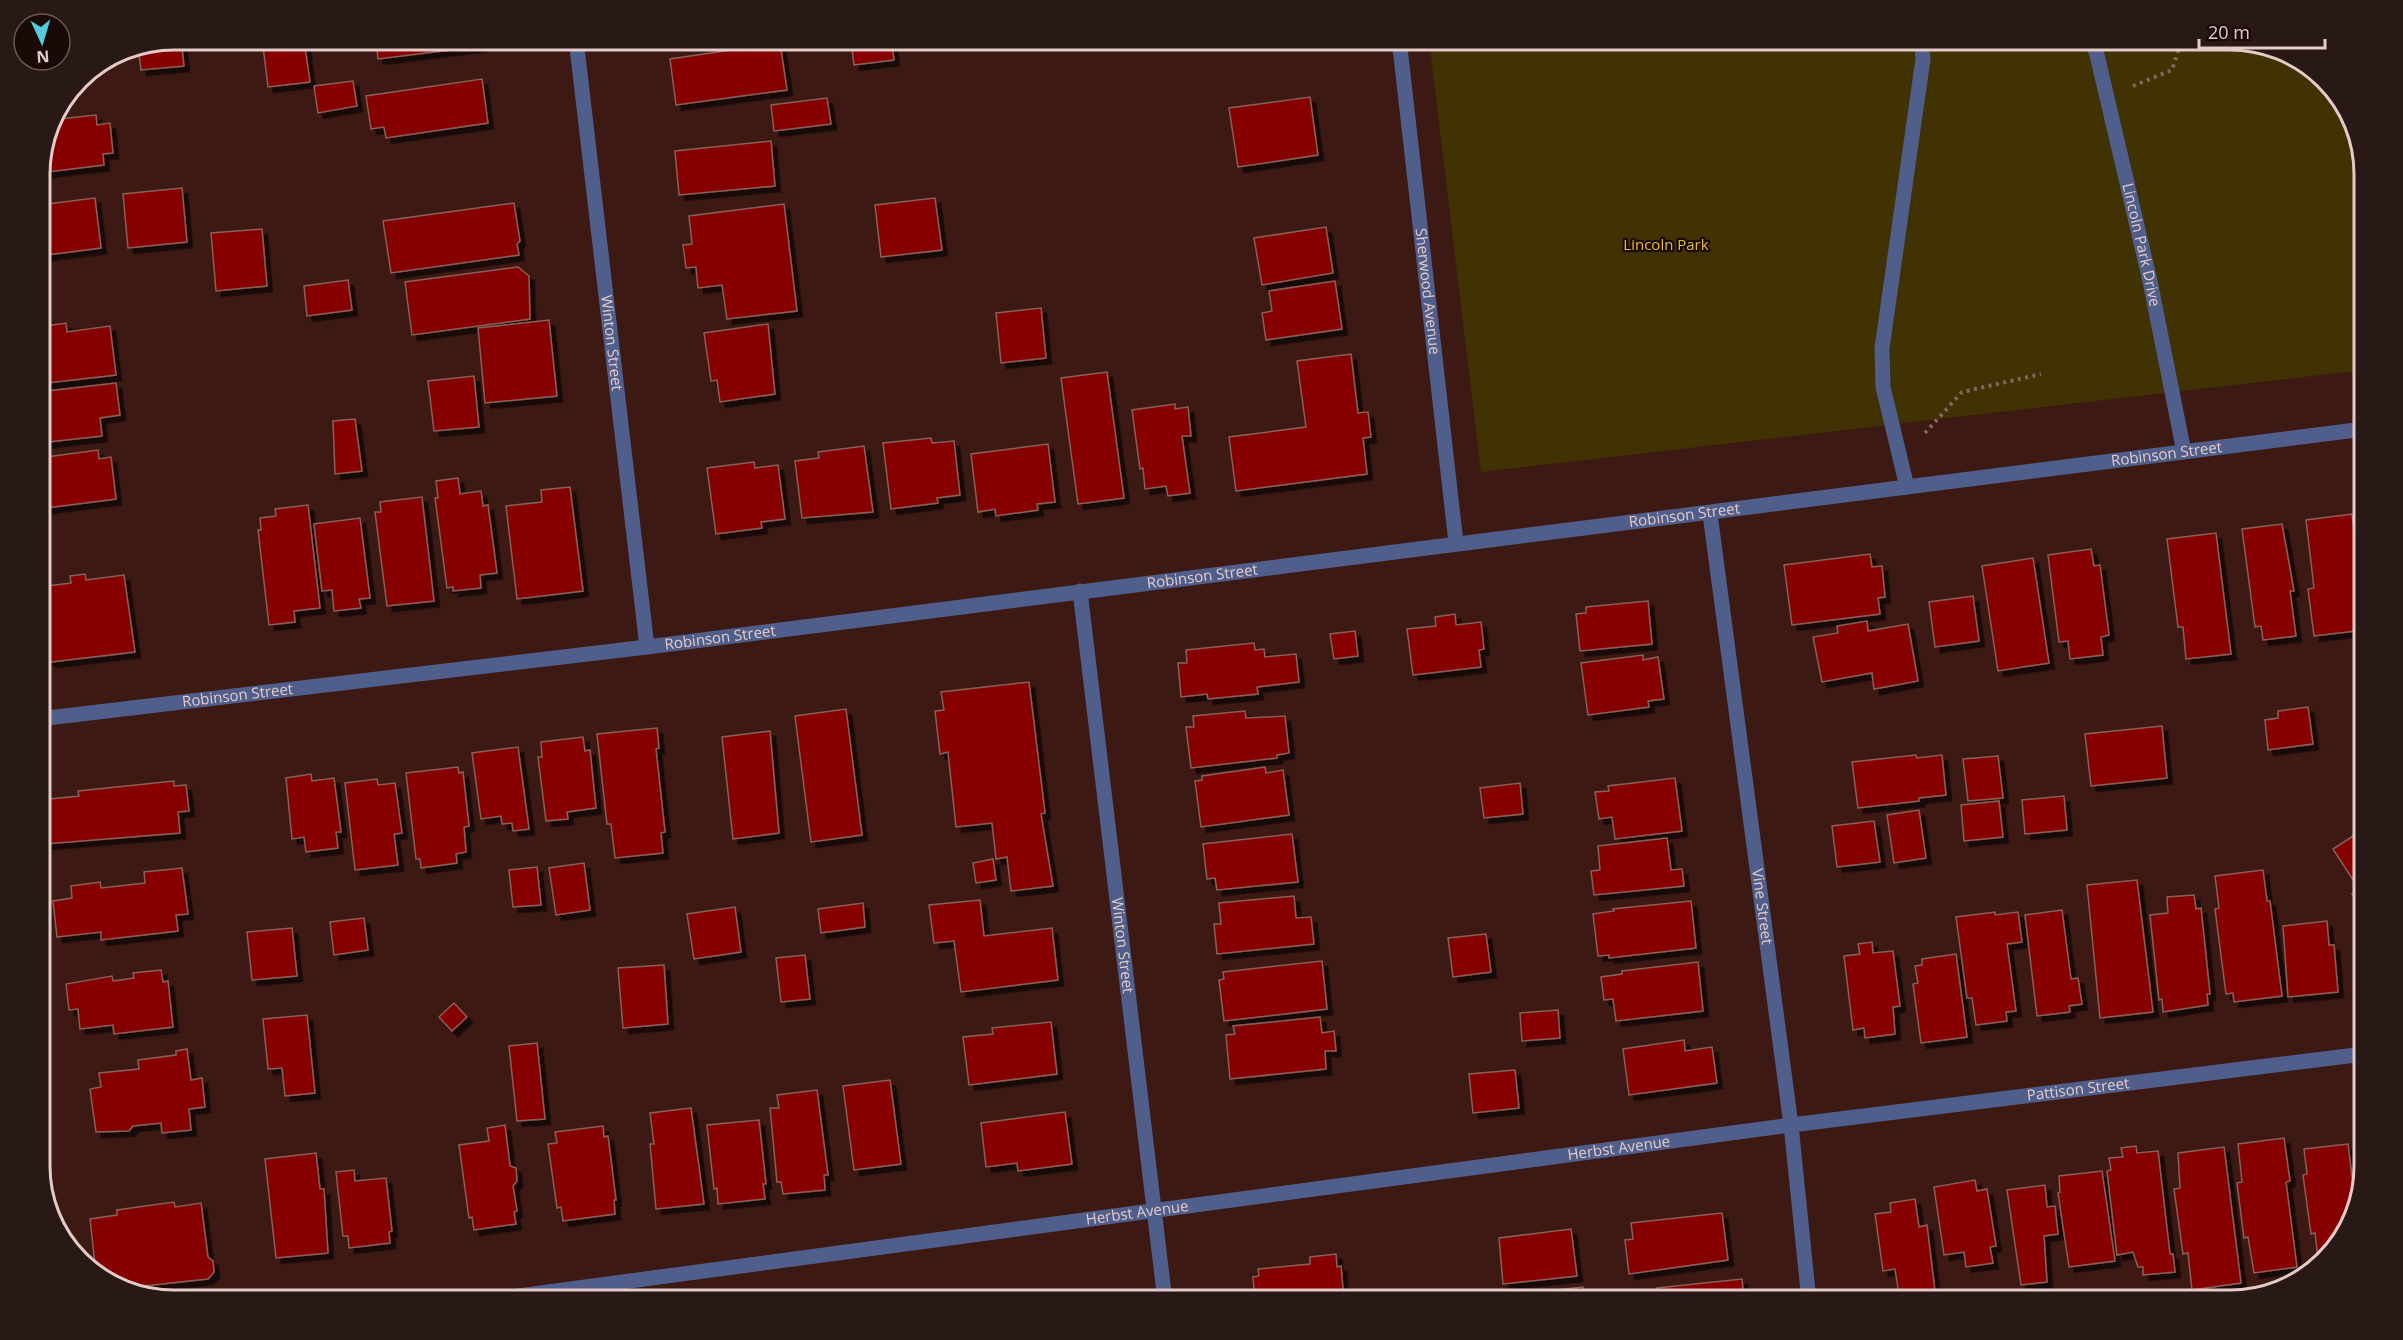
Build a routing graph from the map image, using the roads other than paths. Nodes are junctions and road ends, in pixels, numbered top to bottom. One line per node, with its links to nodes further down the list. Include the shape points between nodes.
1 (577, 50): 11 (street, Winton Street)
2 (1400, 50): 9 (street, Sherwood Avenue)
3 (1922, 50): 7 (street, via 1882,348 1883,387)
4 (2095, 50): 6 (street, Lincoln Park Drive, via 2150,281)
5 (2353, 430): 6 (street, Robinson Street)
6 (2184, 452): 7 (street, Robinson Street)
7 (1907, 487): 8 (street, Robinson Street)
8 (1710, 514): 9 (street, Robinson Street); 14 (street, Vine Street)
9 (1456, 543): 10 (street, Robinson Street)
10 (1080, 591): 11 (street, Robinson Street); 15 (street, Winton Street)
11 (647, 647): 12 (street, Robinson Street)
12 (50, 718)
13 (2354, 1055): 14 (street, Pattison Street)
14 (1791, 1125): 15 (street, Herbst Avenue); 18 (street, Vine Street)
15 (1154, 1210): 16 (street, Herbst Avenue); 17 (street, Winton Street)
16 (562, 1290)
17 (1164, 1290)
18 (1808, 1290)

